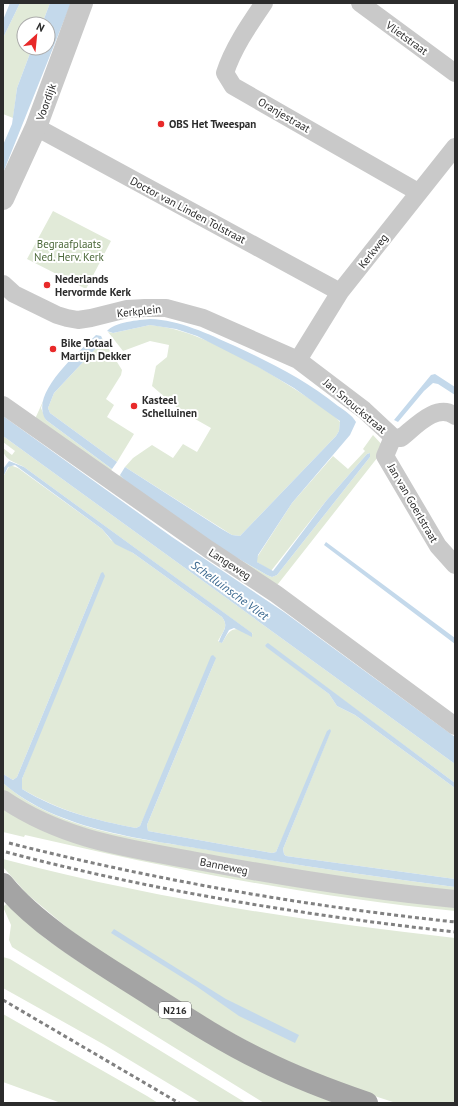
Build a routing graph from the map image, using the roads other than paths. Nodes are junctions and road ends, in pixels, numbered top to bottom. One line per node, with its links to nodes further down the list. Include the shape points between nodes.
1 (82, 3): 5 (street, Voordijk)
2 (264, 3): 7 (street, Oranjestraat, via 230,58 225,73 233,86)
3 (360, 3): 4 (street, Vlietstraat)
4 (455, 73)
5 (36, 127): 8 (street, Voordijk); 10 (street, Doctor van Linden Tolstraat)
6 (455, 146): 7 (street, Kerkweg)
7 (418, 192): 10 (street, Kerkweg)
8 (3, 199)
9 (3, 284): 11 (street, Kerkplein, via 14,294 57,315 78,320 127,309 166,308 188,313)
10 (340, 292): 11 (street, Kerkweg)
11 (298, 360): 14 (street, Jan Snouckstraat, via 364,410)
12 (3, 405): 16 (street, Langeweg, via 276,594)
13 (455, 416): 14 (street, Jan Snouckstraat, via 451,412 436,412 401,438)
14 (393, 437): 15 (street, Jan van Goerlstraat, via 385,456 438,546)
15 (455, 565)
16 (455, 726)
17 (3, 799): 19 (street, Banneweg, via 48,825 84,838 268,875)
18 (3, 884): 20 (main road, N216, via 43,922 67,940 195,1023 268,1064)
19 (455, 899)
20 (367, 1103)

